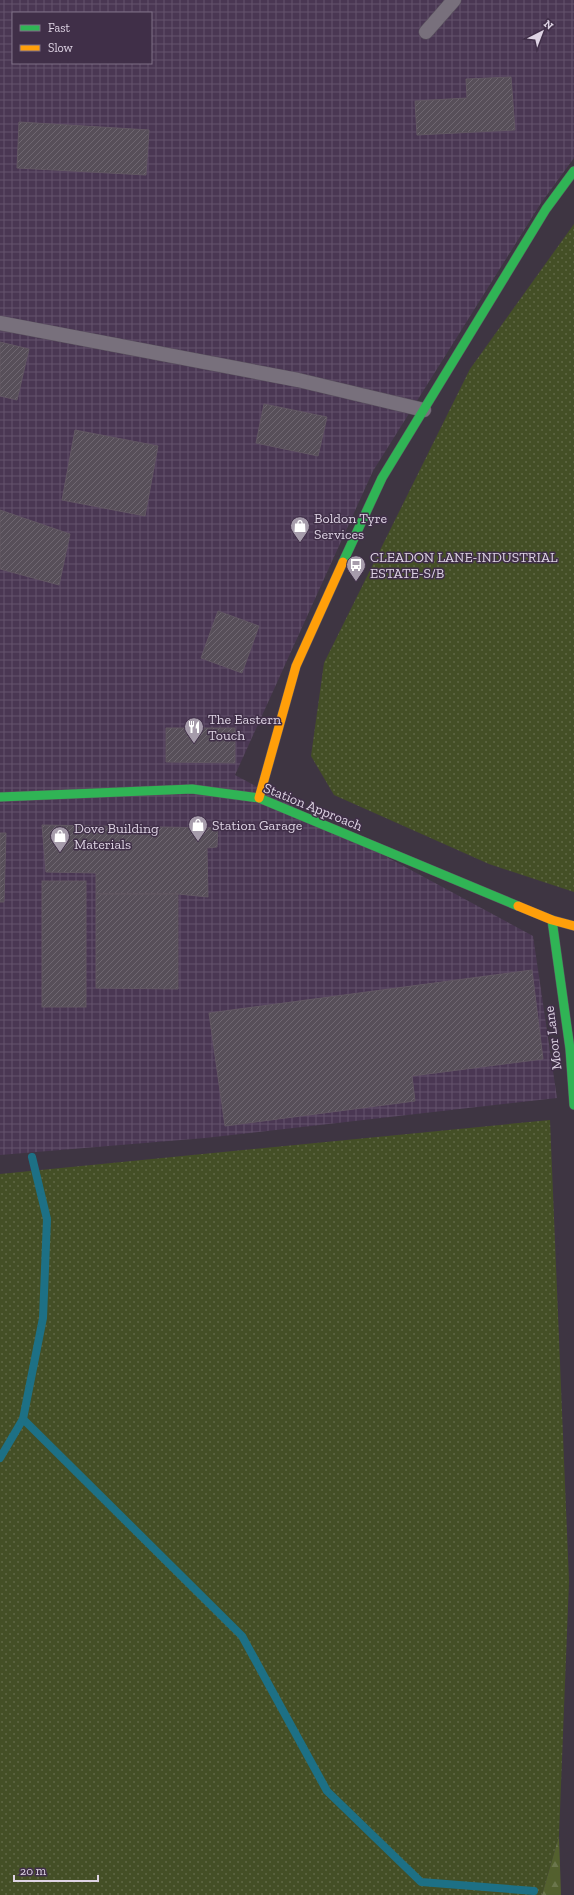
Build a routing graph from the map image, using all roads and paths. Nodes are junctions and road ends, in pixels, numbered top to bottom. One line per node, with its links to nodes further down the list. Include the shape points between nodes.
1 (454, 0): 2 (lane)
2 (426, 32)
3 (574, 171): 5 (street, via 546,209)
4 (0, 323): 5 (lane, via 298,380)
5 (424, 410): 7 (street, via 382,478 296,666)
6 (0, 798): 7 (street, Station Approach, via 192,789)
7 (259, 798): 8 (street, Station Approach)
8 (552, 920): 9 (street, Station Approach); 10 (street, Moor Lane, via 570,1048)
9 (574, 926)
10 (574, 1105)

